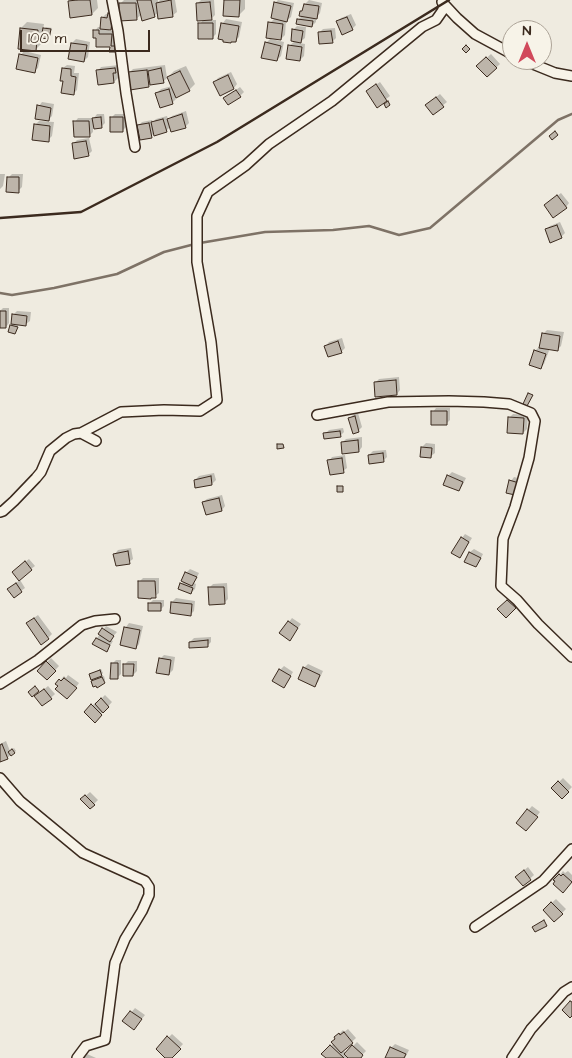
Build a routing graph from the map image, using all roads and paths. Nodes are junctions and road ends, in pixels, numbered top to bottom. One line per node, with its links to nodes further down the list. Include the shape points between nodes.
1 (112, 0): 6 (street)
2 (442, 2): 3 (street, via 475,34); 8 (street, via 443,10 436,20 208,192 197,216 197,262 217,400 200,411 121,412)
3 (502, 49)
4 (548, 70): 5 (street)
5 (572, 76)
6 (135, 147)
7 (317, 415): 12 (street, via 388,402 419,401 509,404 531,413 534,421 530,458 503,539 501,586)
8 (81, 433): 9 (street); 10 (street, via 66,438 50,451 42,472)
9 (96, 441)
10 (0, 512)
11 (115, 619): 13 (street, via 94,620 82,625 38,660)
12 (572, 657)
13 (0, 684)
14 (0, 778): 18 (street, via 20,801 83,853 145,882 149,887 142,911 115,963 105,1040 86,1046)
15 (572, 849): 16 (street, via 543,881)
16 (475, 926)
17 (572, 987): 19 (street, via 531,1029)
18 (78, 1058)
19 (512, 1058)

